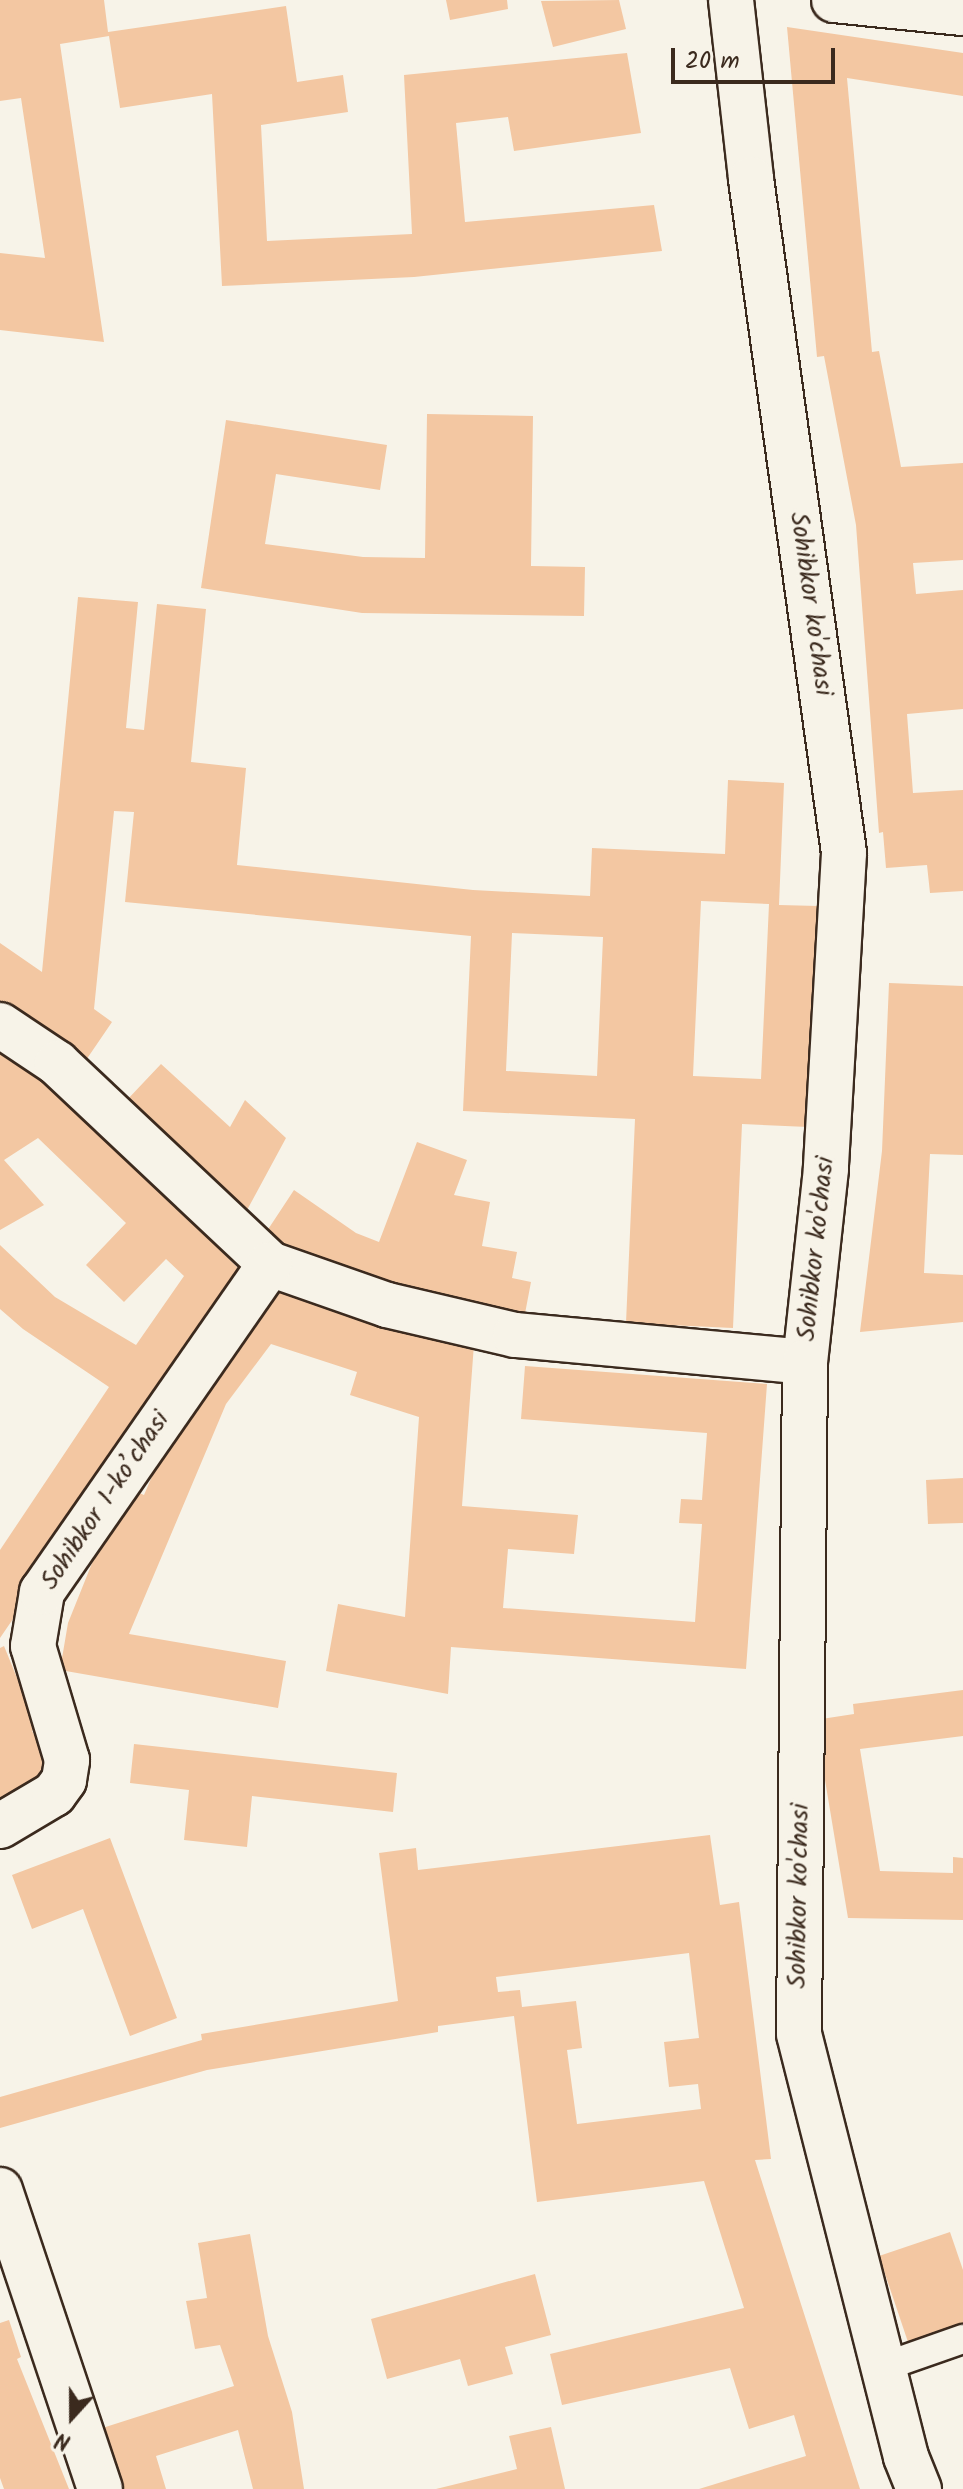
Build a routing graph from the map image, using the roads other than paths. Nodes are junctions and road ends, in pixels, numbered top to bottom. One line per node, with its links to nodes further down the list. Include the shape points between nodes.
1 (731, 0): 6 (street, Sohibkor ko'chasi, via 844,853 826,1169)
2 (834, 0): 3 (street)
3 (963, 13)
4 (0, 1025): 5 (street, via 57,1063)
5 (270, 1264): 6 (street, via 387,1305 515,1335); 7 (street, Sohibkor 1-koʼchasi, via 42,1592 33,1646 67,1760 64,1780 54,1794)
6 (805, 1362): 10 (street, Sohibkor ko'chasi, via 799,2034)
7 (0, 1826)
8 (0, 2190): 11 (street)
9 (963, 2339): 10 (lane)
10 (883, 2367): 12 (street, Sohibkor ko'chasi)
11 (100, 2489)
12 (919, 2489)

